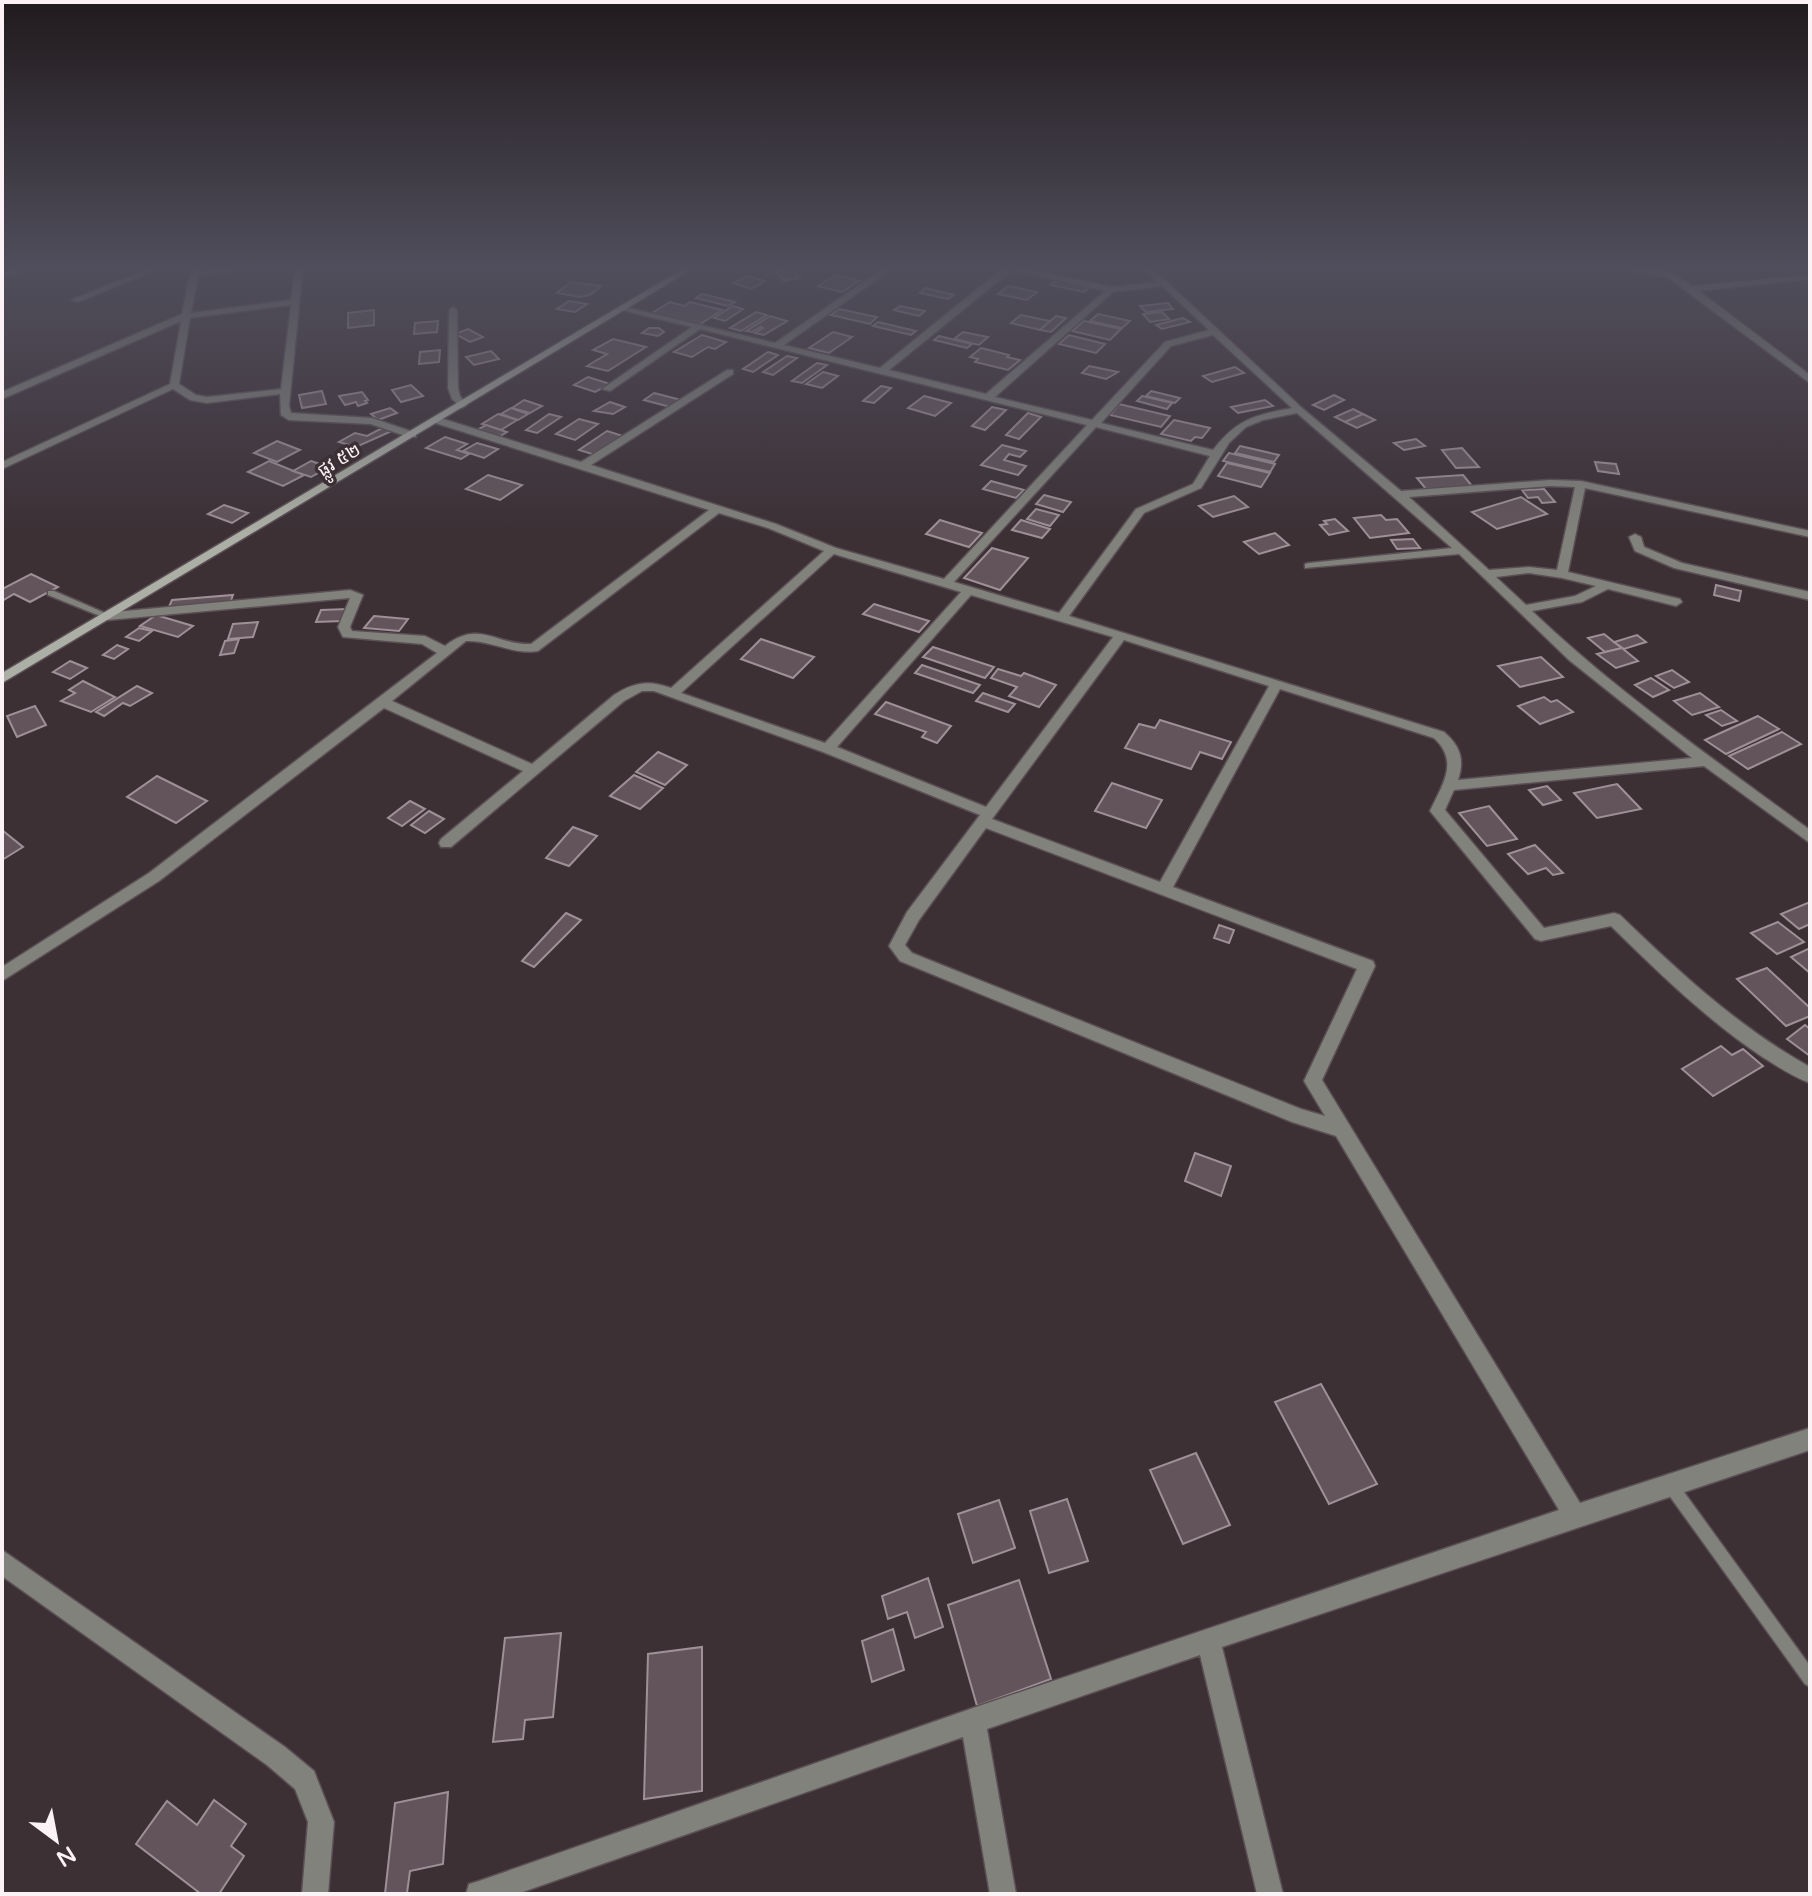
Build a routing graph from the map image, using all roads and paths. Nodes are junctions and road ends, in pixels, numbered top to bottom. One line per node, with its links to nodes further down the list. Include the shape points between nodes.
1 (95, 355): 19 (street)
2 (179, 355): 16 (street)
3 (289, 355): 18 (street)
4 (453, 355): 21 (street, via 453,388)
5 (545, 355): 21 (street, ផ្លូវ ៥២)
6 (656, 355): 17 (street)
7 (814, 355): 14 (street)
8 (901, 355): 14 (street)
9 (1036, 355): 20 (street)
10 (1157, 355): 24 (street)
11 (1242, 355): 22 (street)
12 (1778, 355): 15 (street)
13 (730, 372): 28 (street)
14 (881, 372): 20 (street)
15 (1810, 380)
16 (174, 385): 18 (street, via 207,400); 27 (street)
17 (607, 389)
18 (285, 391): 25 (street, via 286,415 292,418 372,421)
19 (2, 396)
20 (988, 398): 24 (street)
21 (462, 405): 23 (street, ផ្លូវ ៥២)
22 (1299, 410): 26 (street, via 1248,419); 30 (street)
23 (436, 420): 25 (street, ផ្លូវ ៥២); 28 (street)
24 (1094, 424): 26 (street); 39 (street)
25 (412, 435): 46 (street, ផ្លូវ ៥២)
26 (1216, 454): 47 (street, via 1199,484 1153,503 1133,519)
27 (2, 466)
28 (583, 466): 31 (street)
29 (1581, 484): 30 (street); 32 (street); 38 (street)
30 (1400, 494): 35 (street)
31 (717, 509): 34 (street); 49 (street, via 534,648 472,636)
32 (1810, 534)
33 (1635, 537): 43 (street, via 1639,549 1678,566)
34 (832, 550): 39 (street); 52 (street)
35 (1462, 550): 36 (street); 37 (street)
36 (1309, 566)
37 (1487, 574): 38 (street); 45 (street)
38 (1562, 574): 40 (street)
39 (946, 584): 41 (street)
40 (1607, 585): 44 (street); 45 (street, via 1578,599)
41 (968, 591): 47 (street); 54 (street)
42 (51, 593): 46 (lane)
43 (1810, 596)
44 (1676, 602)
45 (1523, 609): 55 (street, via 1573,657)
46 (108, 616): 49 (street, via 350,594 357,595 357,601 344,627 347,634 416,638); 50 (street, ផ្លូវ ៥២)
47 (1061, 619): 48 (street)
48 (1121, 635): 51 (street); 58 (street)
49 (445, 652): 53 (street)
50 (2, 679)
51 (1276, 685): 57 (street, via 1439,735 1456,755); 61 (street)
52 (672, 694): 54 (street); 56 (street, via 656,686 634,688)
53 (383, 702): 56 (street); 62 (street, via 154,877)
54 (828, 749): 58 (street)
55 (1706, 761): 57 (street); 59 (street)
56 (533, 770): 60 (street)
57 (1447, 786): 63 (street, via 1437,811 1541,935 1614,919 1689,991 1767,1054)
58 (988, 818): 61 (street); 64 (street, via 913,916 897,946 906,957)
59 (1810, 838)
60 (446, 843)
61 (1164, 889): 64 (street, via 1367,966 1313,1081)
62 (2, 975)
63 (1810, 1076)
64 (1340, 1129): 67 (street)
65 (1810, 1439): 66 (street)
66 (1669, 1484): 67 (street); 70 (lane)
67 (1575, 1515): 69 (street)
68 (2, 1562): 72 (street, via 305,1780 321,1822)
69 (1208, 1640): 71 (street); 75 (street)
70 (1810, 1679)
71 (973, 1720): 73 (street); 74 (street)
72 (315, 1894)
73 (479, 1894)
74 (1003, 1894)
75 (1270, 1894)

